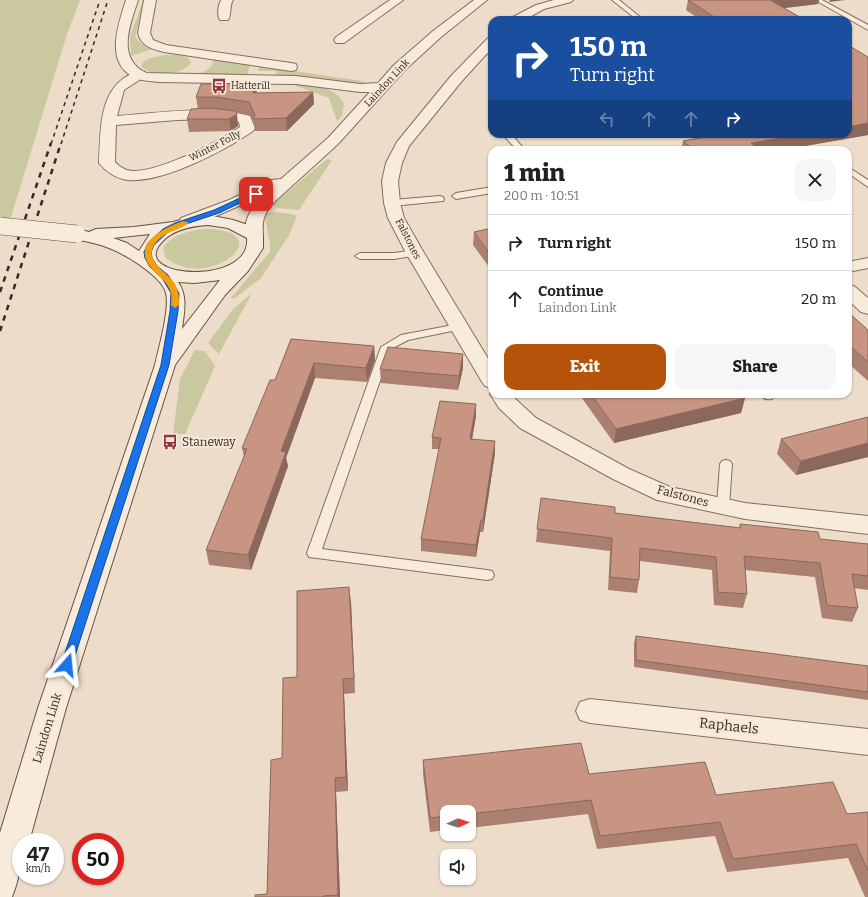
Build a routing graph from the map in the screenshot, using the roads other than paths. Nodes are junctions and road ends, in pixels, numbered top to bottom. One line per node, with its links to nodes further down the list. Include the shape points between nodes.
1 (132, 0): 20 (street, via 122,41 122,54 124,60)
2 (150, 0): 17 (street, via 145,38 155,46)
3 (227, 0): 12 (street)
4 (397, 0): 15 (street)
5 (481, 0): 19 (street, Laindon Link)
6 (567, 0): 9 (street, via 540,7)
7 (614, 0): 10 (lane)
8 (818, 0): 11 (lane)
9 (523, 16)
10 (636, 16)
11 (847, 16)
12 (224, 18)
13 (852, 19): 14 (lane)
14 (868, 28)
15 (340, 40)
16 (488, 49): 35 (street, Falstones, via 402,145 390,181)
17 (188, 52): 18 (street, via 167,51); 21 (street); 22 (street, via 202,58 202,65 190,74)
18 (148, 54)
19 (399, 68): 21 (street, via 379,77); 24 (street, Laindon Link)
20 (137, 69): 22 (street); 25 (street, Winter Folly, via 117,91)
21 (353, 76): 24 (street, via 376,82)
22 (171, 78): 23 (street)
23 (315, 82): 24 (street, via 360,88); 26 (street, via 347,92 354,104 354,114)
24 (382, 87): 26 (street, Laindon Link)
25 (109, 121): 25 (street, Winter Folly, via 107,163 128,175 156,172 179,164 237,136 248,128 245,119 225,115)
26 (350, 123): 30 (street, Laindon Link)
27 (511, 138): 28 (lane)
28 (518, 146)
29 (852, 172): 31 (lane)
30 (298, 173): 36 (street, Laindon Link, via 235,203); 39 (street, Laindon Link, via 260,208 254,225)
31 (868, 184)
32 (488, 191): 33 (lane)
33 (456, 196)
34 (440, 199): 35 (lane)
35 (392, 203): 40 (street, Falstones, via 396,218)
36 (182, 223): 38 (street, via 127,233); 39 (street, via 225,222 238,225); 45 (street, via 165,231 151,244 148,252)
37 (0, 226): 38 (street, bridge)
38 (77, 234): 45 (street, via 119,247)
39 (255, 236): 42 (street, Laindon Link, via 257,242)
40 (415, 254): 41 (lane); 48 (street, Falstones)
41 (360, 256)
42 (251, 257): 45 (street, via 227,271 198,277 167,273); 49 (street, Laindon Link, via 220,291)
43 (868, 263): 44 (street)
44 (852, 266)
45 (154, 267): 49 (street, Laindon Link, via 165,277 175,293)
46 (852, 294): 47 (street)
47 (868, 308)
48 (458, 327): 50 (street, Falstones); 55 (lane, via 405,337 386,347 314,553)
49 (165, 365): 58 (street, Laindon Link, via 52,708)
50 (488, 373)
51 (503, 398): 53 (street, Falstones, via 528,423 621,474 665,494)
52 (726, 464): 53 (lane)
53 (723, 506): 54 (street, Falstones, via 745,511)
54 (868, 525)
55 (488, 575)
56 (590, 711): 57 (street, Raphaels)
57 (868, 742)
58 (0, 888)

